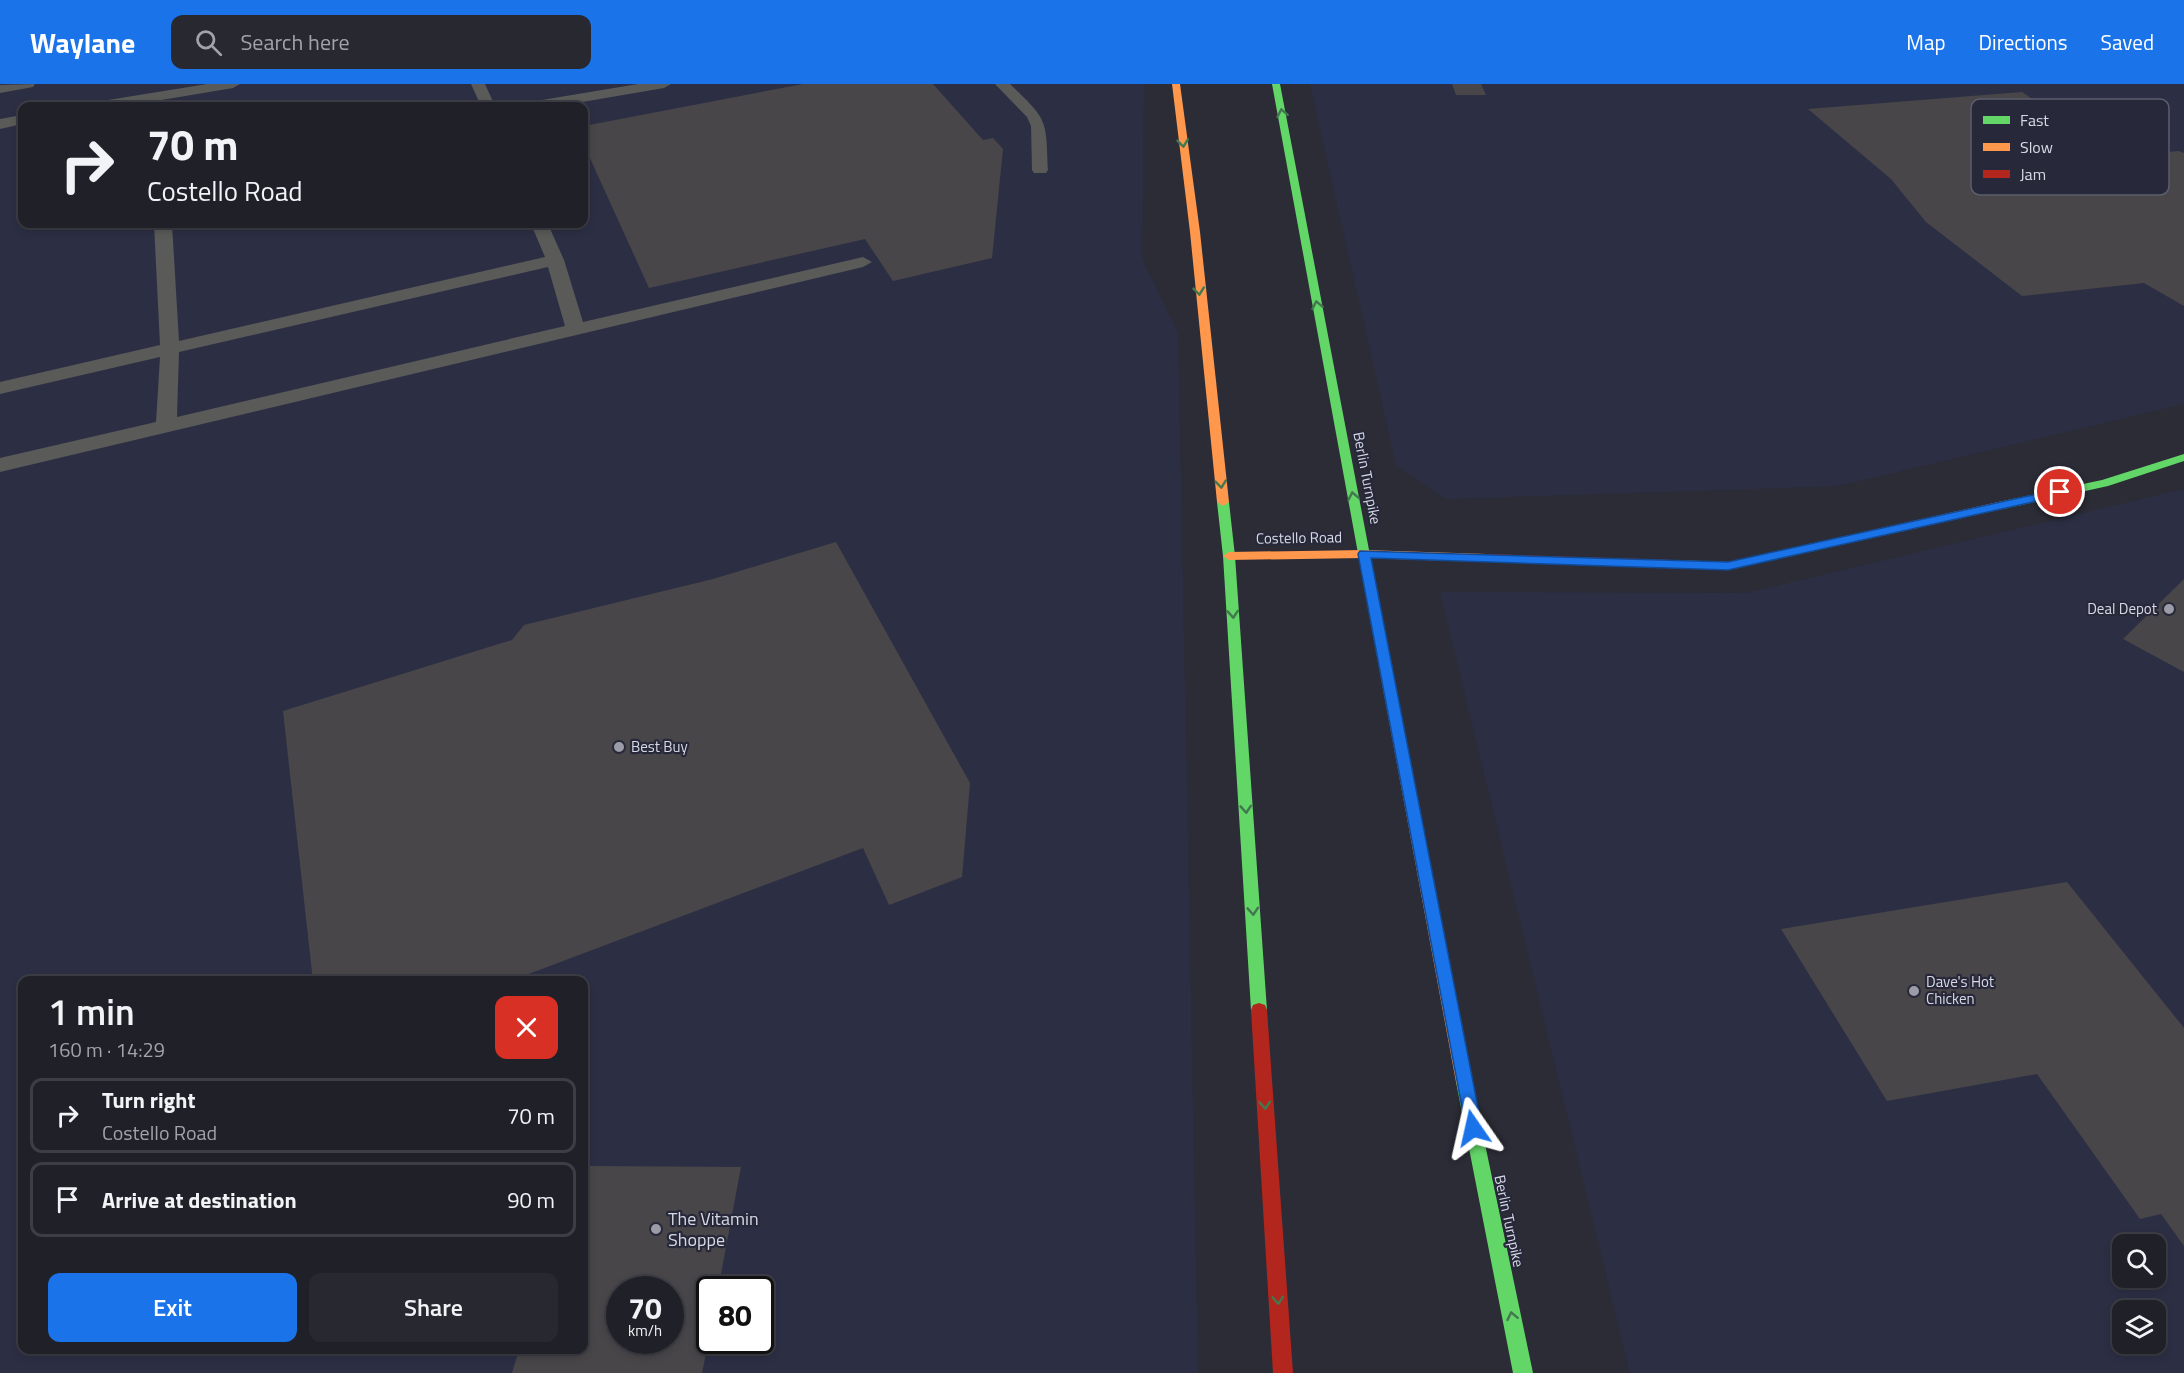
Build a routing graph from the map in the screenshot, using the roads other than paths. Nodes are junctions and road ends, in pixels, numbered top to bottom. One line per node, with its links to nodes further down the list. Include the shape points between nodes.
1 (28, 84): 8 (lane)
2 (478, 84): 10 (lane)
3 (664, 84): 11 (lane)
4 (1002, 84): 14 (lane, via 1039,126)
5 (1176, 84): 26 (main road, one-way to 26)
6 (1276, 84): 25 (main road, Berlin Turnpike, one-way to 6)
7 (225, 85): 9 (lane)
8 (0, 89)
9 (156, 102)
10 (486, 102)
11 (559, 102)
12 (18, 121): 13 (lane)
13 (0, 124)
14 (1040, 170)
15 (163, 228): 20 (lane)
16 (541, 228): 17 (lane)
17 (555, 260): 19 (lane); 20 (lane)
18 (863, 262): 19 (lane)
19 (575, 328): 22 (lane)
20 (170, 348): 21 (lane); 22 (lane)
21 (0, 388)
22 (166, 426): 24 (lane)
23 (2184, 457): 25 (main road, Costello Road, via 2104,483 1728,566)
24 (0, 465)
25 (1364, 554): 26 (main road, Costello Road); 28 (main road, Berlin Turnpike, one-way to 25)
26 (1229, 556): 27 (main road, one-way to 27)
27 (1283, 1373)
28 (1523, 1373)

